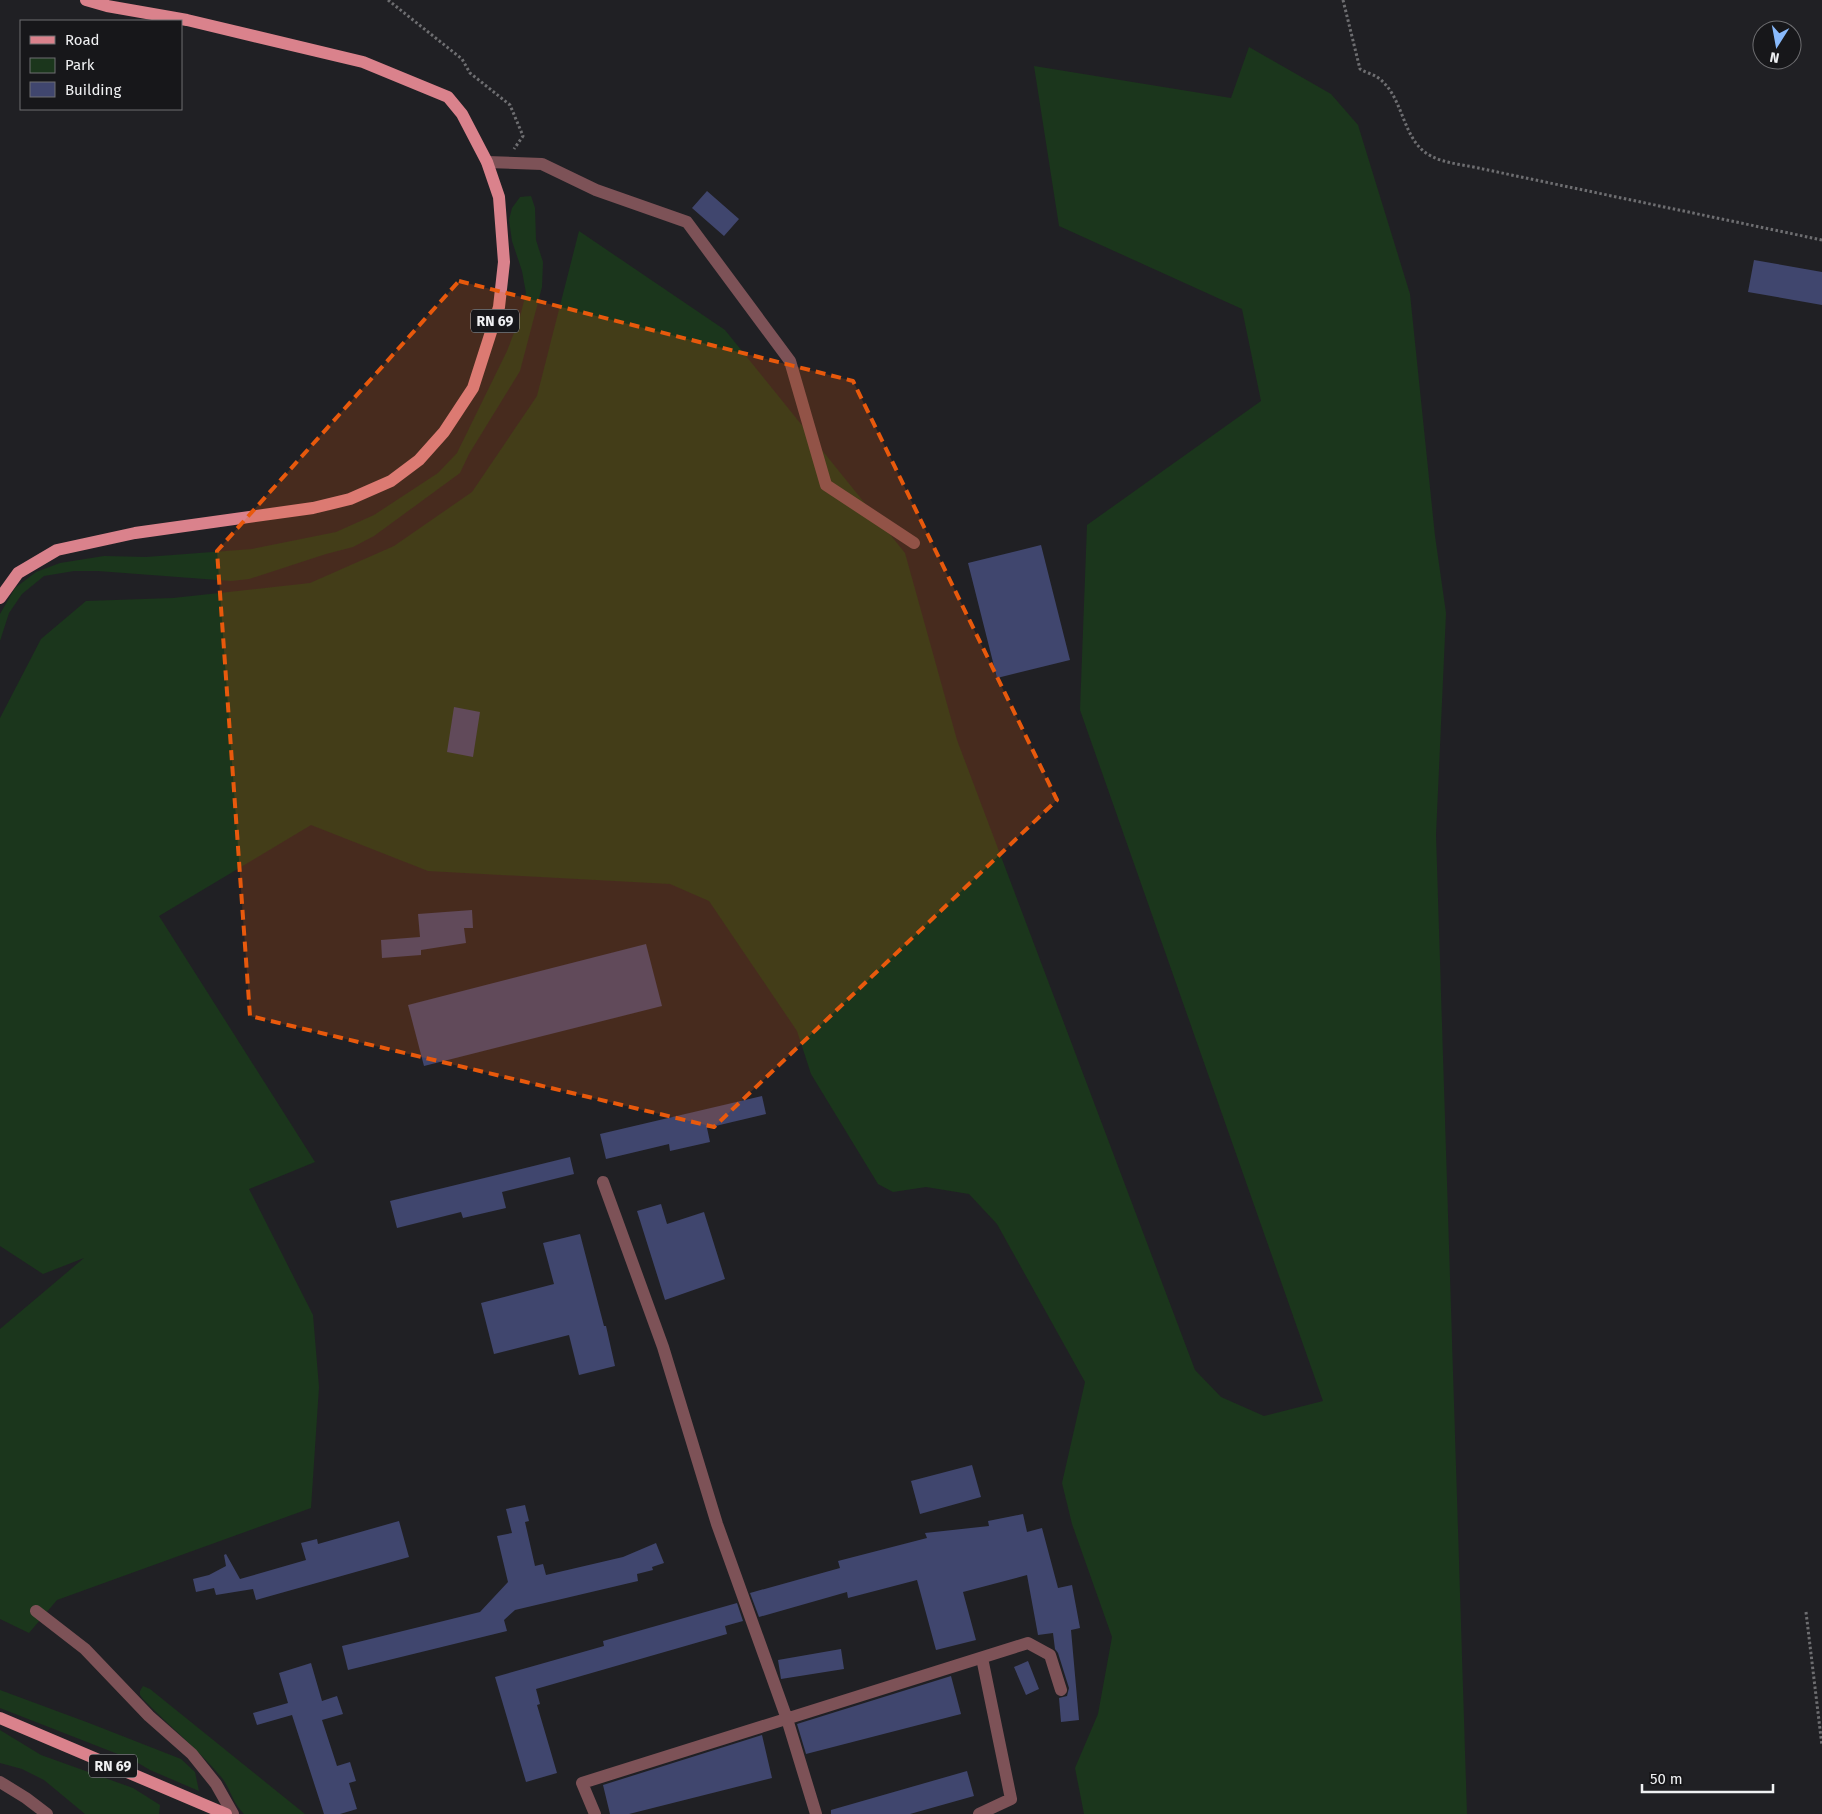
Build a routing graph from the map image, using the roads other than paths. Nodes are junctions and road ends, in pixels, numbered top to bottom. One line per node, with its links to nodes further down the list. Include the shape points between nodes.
1 (86, 0): 2 (main road, RN 69, via 187,20 372,65 448,97 462,114)
2 (487, 162): 3 (street, via 542,164 596,190 687,222 790,361 826,485); 4 (main road, RN 69, via 500,197 504,262 499,307 474,388 444,432 419,460 392,481 350,499 313,508 135,533 57,550 18,573)
3 (914, 543)
4 (0, 598)
5 (603, 1182): 10 (street, via 663,1347 717,1524)
6 (36, 1611): 14 (street, via 85,1649 149,1716 192,1754 216,1784)
7 (982, 1658): 8 (street, via 1028,1644 1050,1656); 10 (street); 17 (street, via 1012,1799)
8 (1061, 1690)
9 (0, 1718): 13 (main road, RN 69)
10 (787, 1719): 15 (street, via 582,1783); 16 (street)
11 (0, 1782): 12 (street)
12 (47, 1814)
13 (226, 1814)
14 (233, 1814)
15 (595, 1814)
16 (816, 1814)
17 (979, 1814)

